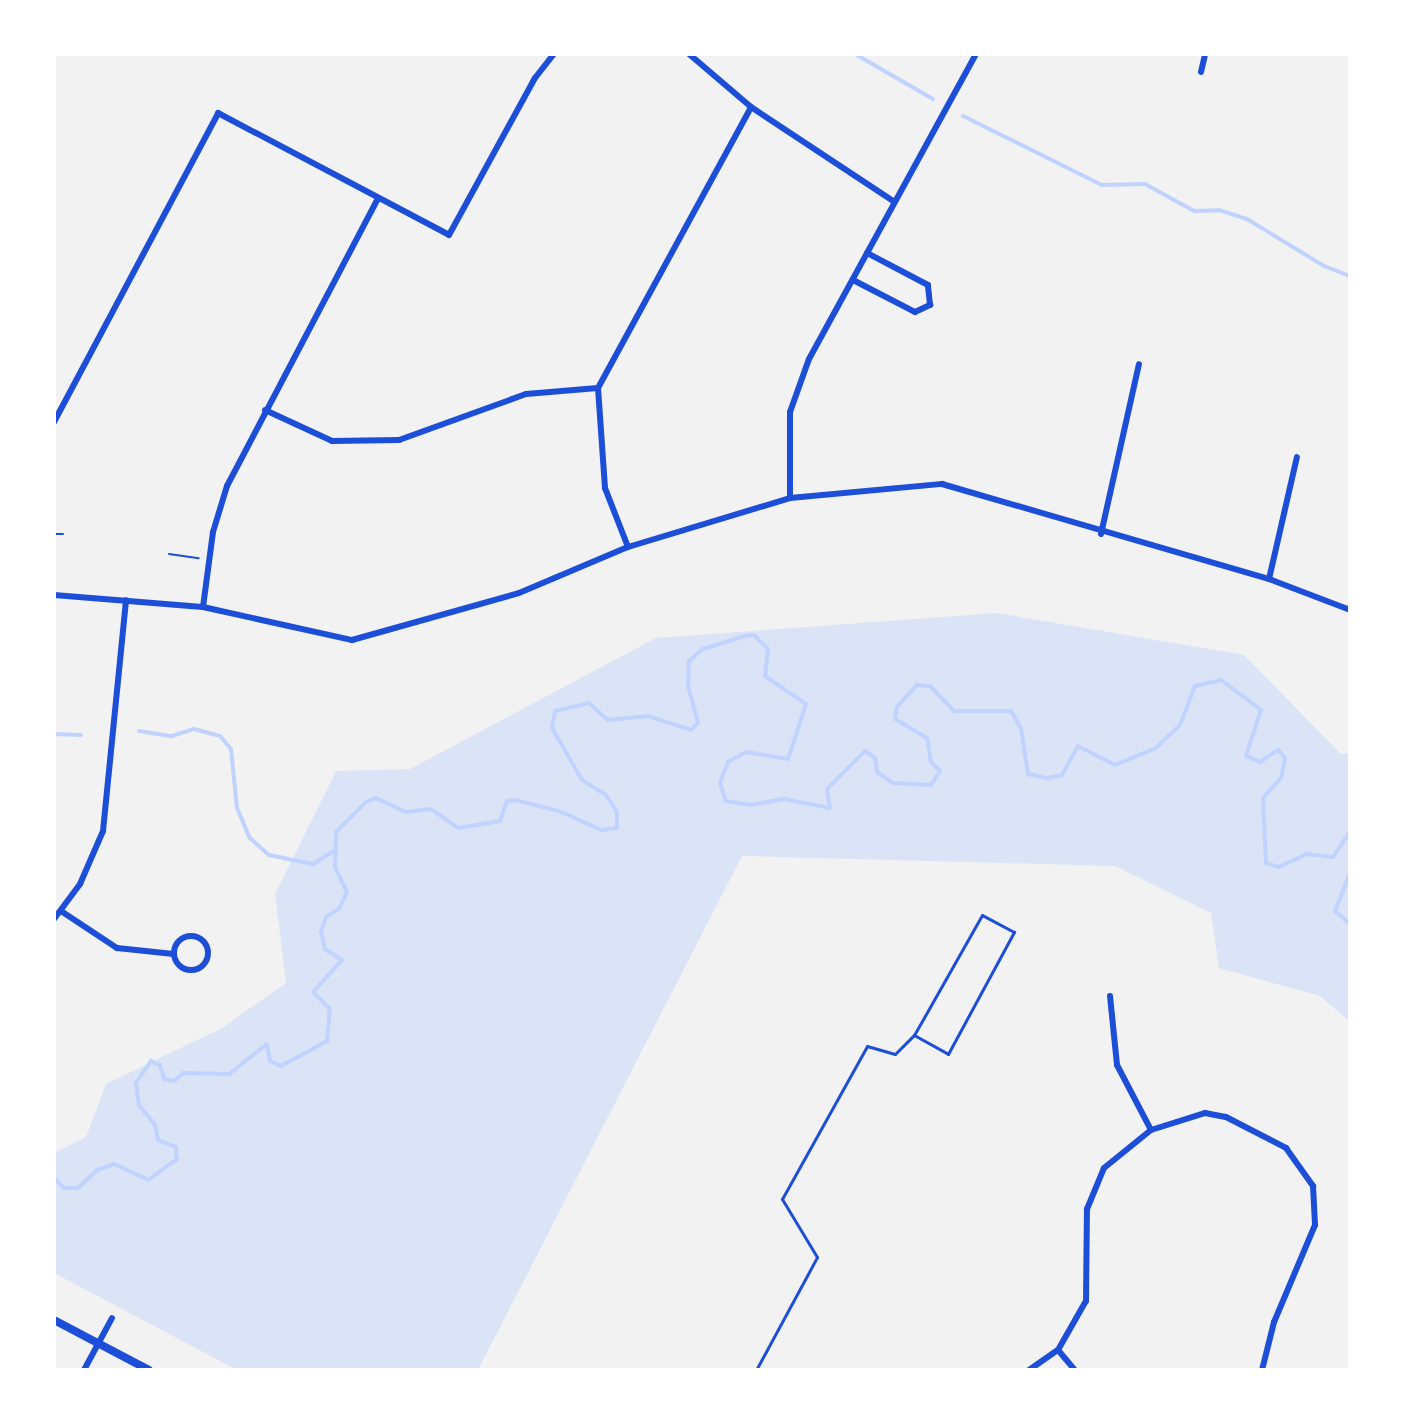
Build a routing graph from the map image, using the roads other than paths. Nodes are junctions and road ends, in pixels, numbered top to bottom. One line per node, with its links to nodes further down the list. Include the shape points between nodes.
1 (554, 54): 7 (street, via 535,78 449,235)
2 (689, 54): 6 (street)
3 (976, 54): 8 (street)
4 (1205, 54): 5 (street)
5 (1201, 72)
6 (751, 107): 8 (street); 12 (street)
7 (378, 198): 13 (street, via 218,113); 14 (street)
8 (893, 201): 9 (street)
9 (867, 253): 10 (street); 10 (street, via 928,285 930,305 915,312)
10 (853, 280): 17 (street, via 809,359 790,412)
11 (1139, 364): 18 (street)
12 (598, 388): 14 (street, via 526,394 399,440 332,441); 19 (street, via 605,488)
13 (57, 407): 15 (street)
14 (265, 410): 23 (street, via 223,494)
15 (54, 422)
16 (1297, 457): 20 (street)
17 (790, 498): 18 (street, via 942,484); 19 (street)
18 (1101, 534): 20 (street)
19 (628, 547): 23 (street, via 519,593 352,640)
20 (1269, 579): 24 (street)
21 (54, 595): 22 (street)
22 (126, 600): 23 (street); 25 (street, via 103,831 80,884)
23 (203, 607)
24 (1350, 610)
25 (61, 911): 26 (street); 27 (street, via 117,948)
26 (54, 919)
27 (174, 954): 27 (street, via 179,966 190,971 200,968 209,953 201,938 189,936 179,941)
28 (1110, 996): 30 (street, via 1117,1065)
29 (914, 1035): 29 (lane, via 948,1054 1014,932 982,915); 37 (lane, via 895,1054 867,1046 782,1199 817,1257)
30 (1151, 1130): 34 (street, via 1115,1154 1095,1183 1086,1222 1086,1301); 40 (street, via 1205,1113 1226,1117 1294,1155 1306,1170 1316,1208 1308,1246 1274,1322)
31 (112, 1318): 33 (street)
32 (54, 1320): 33 (main road)
33 (98, 1343): 35 (street); 36 (main road)
34 (1058, 1350): 38 (street); 39 (street)
35 (84, 1370)
36 (149, 1370)
37 (756, 1370)
38 (1029, 1370)
39 (1075, 1370)
40 (1262, 1370)

